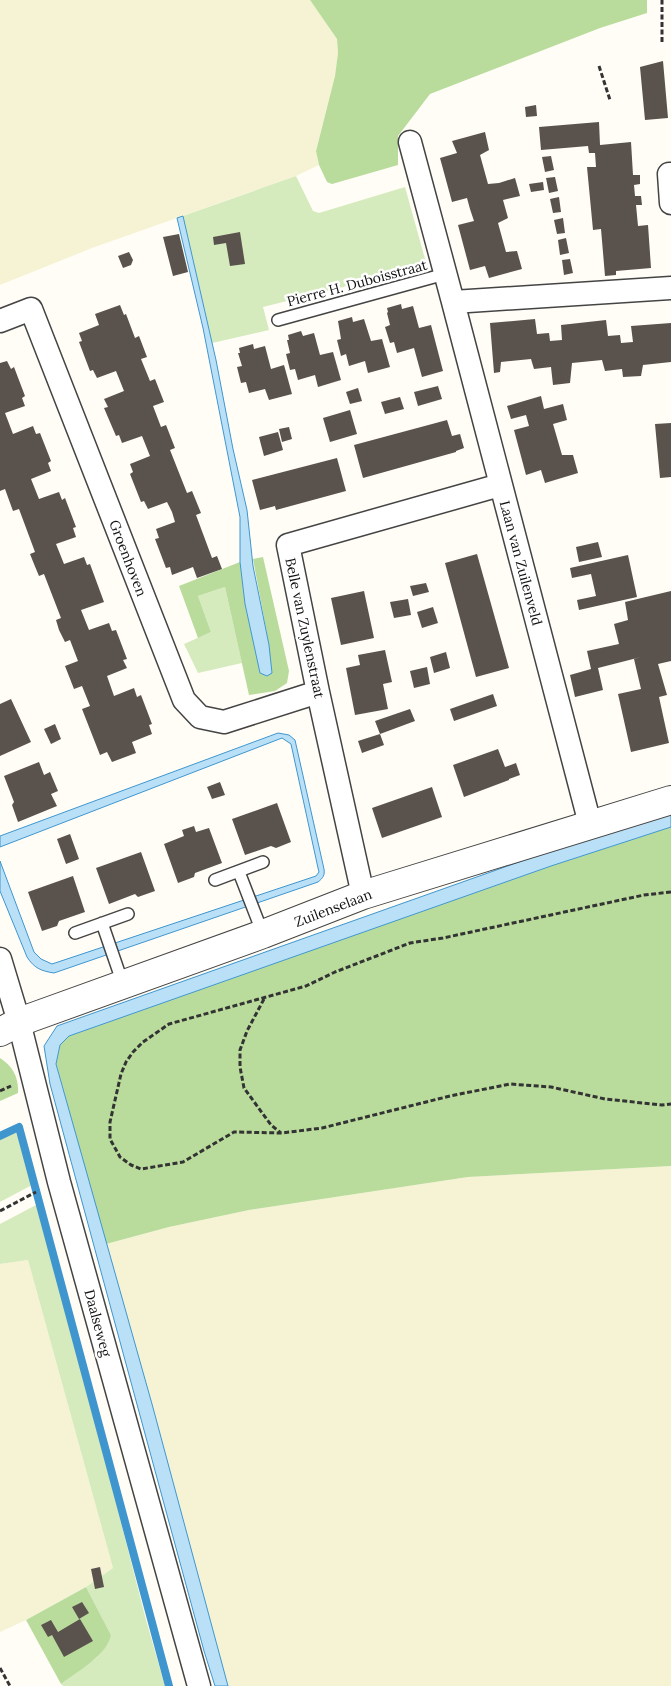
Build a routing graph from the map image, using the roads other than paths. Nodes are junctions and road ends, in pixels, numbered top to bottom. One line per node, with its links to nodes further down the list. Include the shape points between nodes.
1 (410, 142): 4 (street, Laan van Zuilenveld)
2 (671, 174): 3 (street)
3 (671, 204)
4 (445, 274): 6 (street, Laan van Zuilenveld); 7 (lane, Pierre H. Duboisstraat)
5 (671, 288): 6 (street)
6 (452, 302): 9 (street, Laan van Zuilenveld)
7 (278, 320)
8 (0, 321): 10 (street, Groenhoven, via 31,309 184,700 200,717 224,722)
9 (500, 485): 10 (street, Belle van Zuylenstraat, via 288,545); 12 (street, Laan van Zuilenveld)
10 (318, 692): 16 (street, Belle van Zuylenstraat)
11 (671, 800): 12 (street, Zuilenselaan)
12 (590, 824): 16 (street, Zuilenselaan)
13 (263, 862): 14 (lane)
14 (239, 872): 15 (lane); 20 (lane)
15 (214, 880)
16 (363, 895): 20 (street, Zuilenselaan)
17 (128, 914): 18 (lane)
18 (102, 924): 19 (lane); 22 (lane)
19 (75, 933)
20 (263, 934): 22 (street, Zuilenselaan)
21 (0, 958): 23 (street, Daalseweg)
22 (123, 984): 23 (street, Zuilenselaan)
23 (10, 1027): 24 (street, Daalseweg, via 59,1182)
24 (199, 1686)

